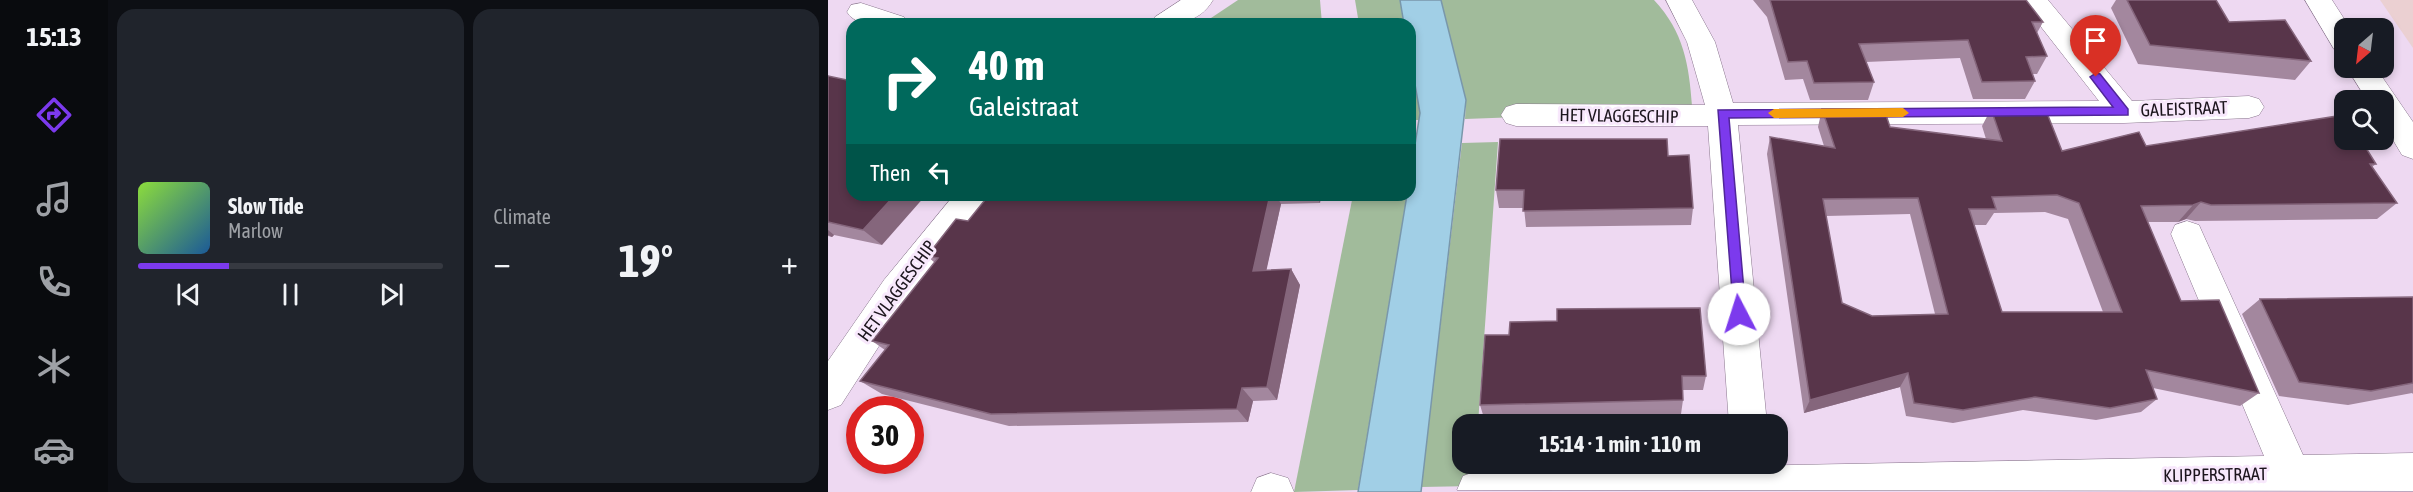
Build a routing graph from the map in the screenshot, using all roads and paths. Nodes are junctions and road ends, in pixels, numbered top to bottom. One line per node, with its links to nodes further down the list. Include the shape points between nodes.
1 (1200, 0): 7 (street)
2 (1679, 0): 11 (street, via 1701,42)
3 (2033, 0): 10 (street)
4 (2318, 0): 8 (street)
5 (861, 12): 6 (street)
6 (878, 18)
7 (1174, 18)
8 (2334, 26)
9 (2249, 107): 10 (street, GALEISTRAAT)
10 (2124, 112): 11 (street, GALEISTRAAT)
11 (1722, 114): 12 (street, HET VLAGGESCHIP); 18 (street)
12 (1516, 115)
13 (2394, 118): 14 (street)
14 (2413, 147)
15 (967, 201): 17 (street, HET VLAGGESCHIP, via 928,244 885,302)
16 (2187, 234): 20 (street)
17 (828, 393)
18 (1748, 414)
19 (2413, 472): 20 (street, KLIPPERSTRAAT)
20 (2291, 473): 21 (street, KLIPPERSTRAAT)
21 (1753, 480): 22 (street, KLIPPERSTRAAT)
22 (1477, 490)

